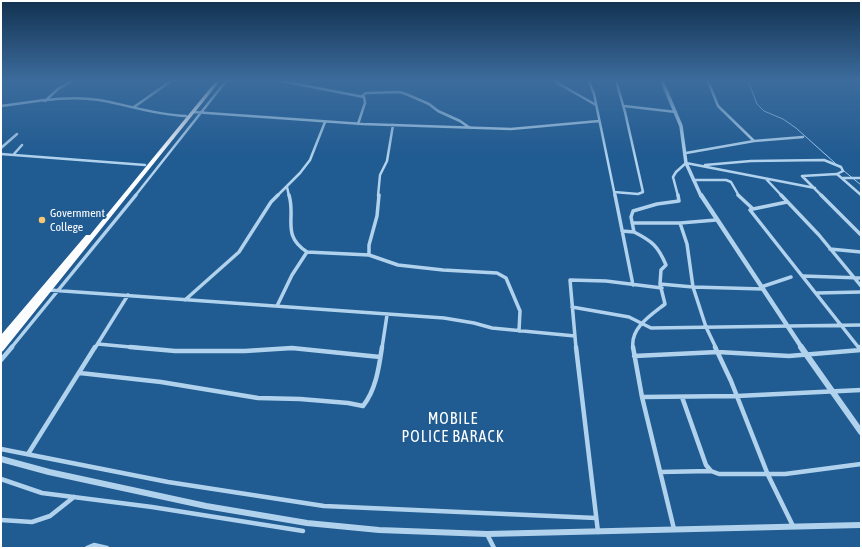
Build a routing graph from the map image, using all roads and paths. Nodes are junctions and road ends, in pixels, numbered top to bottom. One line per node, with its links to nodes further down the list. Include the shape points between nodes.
1 (624, 106): 42 (street, via 643,192)
2 (128, 107): 12 (street)
3 (194, 107): 16 (highway)
4 (197, 107): 13 (highway)
5 (207, 107): 15 (street)
6 (363, 107): 19 (street)
7 (432, 107): 21 (street)
8 (596, 107): 17 (street)
9 (629, 107): 14 (street)
10 (674, 107): 14 (street)
11 (719, 107): 24 (street)
12 (134, 108): 16 (street)
13 (193, 112): 15 (street); 65 (highway)
14 (676, 112): 27 (street)
15 (202, 113): 18 (street); 66 (street)
16 (186, 116): 31 (highway)
17 (599, 121): 21 (street, via 511,130); 42 (street)
18 (325, 122): 19 (street); 38 (street, via 310,160)
19 (358, 124): 20 (street)
20 (394, 125): 21 (street); 55 (street, via 387,161 380,175 377,216)
21 (470, 128)
22 (17, 134): 26 (street)
23 (803, 137): 24 (street)
24 (754, 141): 27 (street)
25 (22, 145): 29 (street)
26 (1, 148)
27 (686, 153): 30 (street)
28 (1, 154): 29 (street)
29 (14, 154): 31 (street)
30 (686, 163): 32 (street); 36 (street); 47 (street, via 673,177 679,201 636,209 633,211)
31 (145, 165): 81 (highway)
32 (700, 166): 33 (street, via 751,161 824,160 841,167 844,172); 37 (street)
33 (837, 174): 34 (street); 39 (street, via 802,176)
34 (843, 178): 35 (street); 40 (street)
35 (861, 178)
36 (693, 180): 45 (street, via 730,181 738,195); 46 (street)
37 (767, 180): 39 (street); 44 (street)
38 (287, 187): 53 (street, via 291,200 290,226 293,240 298,248); 70 (street, via 271,202 239,252)
39 (815, 188): 51 (street)
40 (854, 188): 41 (street); 43 (street)
41 (861, 189)
42 (614, 192): 49 (street)
43 (861, 195)
44 (787, 202): 45 (street); 52 (street)
45 (753, 209): 56 (street, via 750,210)
46 (716, 220): 48 (street); 64 (street)
47 (632, 223): 48 (street); 50 (street)
48 (680, 223): 63 (street, via 687,244)
49 (622, 231): 50 (street); 60 (street)
50 (634, 232): 61 (street, via 657,246 666,265 661,270)
51 (861, 235)
52 (830, 249): 54 (street); 57 (street)
53 (307, 252): 55 (street); 71 (street)
54 (861, 252)
55 (369, 255): 79 (street, via 398,265 497,273 506,278 520,311)
56 (804, 276): 57 (street); 67 (street)
57 (852, 276): 59 (street); 62 (street)
58 (791, 277): 64 (street)
59 (861, 278)
60 (633, 285): 61 (street); 72 (street, via 570,280)
61 (661, 286): 63 (street); 74 (street, via 665,304)
62 (861, 286)
63 (693, 287): 64 (street); 78 (street)
64 (762, 288): 77 (street)
65 (49, 290): 66 (street); 83 (highway)
66 (58, 290): 69 (street); 89 (street)
67 (817, 292): 68 (street); 75 (street)
68 (861, 292)
69 (128, 296): 70 (street); 82 (street)
70 (186, 300): 71 (street)
71 (277, 306): 73 (street)
72 (572, 308): 74 (street, via 629,317); 80 (street)
73 (387, 315): 79 (street, via 444,318); 88 (street)
74 (643, 323): 78 (street, via 651,328); 87 (street, via 633,336)
75 (842, 325): 76 (street); 77 (street); 84 (street)
76 (861, 325)
77 (788, 326): 78 (street); 86 (street)
78 (706, 327): 85 (street)
79 (519, 331): 80 (street)
80 (575, 336): 106 (street)
81 (1, 340)
82 (98, 344): 88 (street, via 175,351 292,348); 90 (street)
83 (1, 349)
84 (861, 350): 86 (street)
85 (718, 352): 86 (street, via 788,356); 87 (street); 93 (street)
86 (806, 354): 92 (street)
87 (634, 356): 94 (street)
88 (380, 357): 90 (street, via 375,386 368,402 363,406 300,399 258,398 161,382)
89 (1, 360)
90 (80, 373): 98 (street)
91 (861, 390): 92 (street)
92 (832, 391): 93 (street); 96 (street)
93 (737, 396): 95 (street); 103 (street)
94 (642, 397): 95 (street); 102 (street)
95 (682, 397): 101 (street, via 706,465)
96 (861, 432)
97 (1, 449): 98 (street)
98 (28, 454): 106 (street, via 168,482 324,506)
99 (1, 459): 113 (street, via 206,506 307,523 379,530)
100 (861, 464): 103 (street)
101 (711, 471): 102 (street); 103 (street, via 718,474)
102 (660, 472): 110 (street)
103 (768, 475): 109 (street)
104 (1, 479): 105 (street, via 42,493)
105 (74, 497): 107 (street, via 50,516 32,522); 111 (street)
106 (596, 518): 112 (street)
107 (1, 520)
108 (861, 525): 109 (street)
109 (793, 526): 110 (street)
110 (674, 530): 112 (street)
111 (302, 531)
112 (598, 532): 113 (street)
113 (487, 534): 116 (street)
114 (87, 548): 115 (street, via 90,545)
115 (107, 548)
116 (494, 548)

